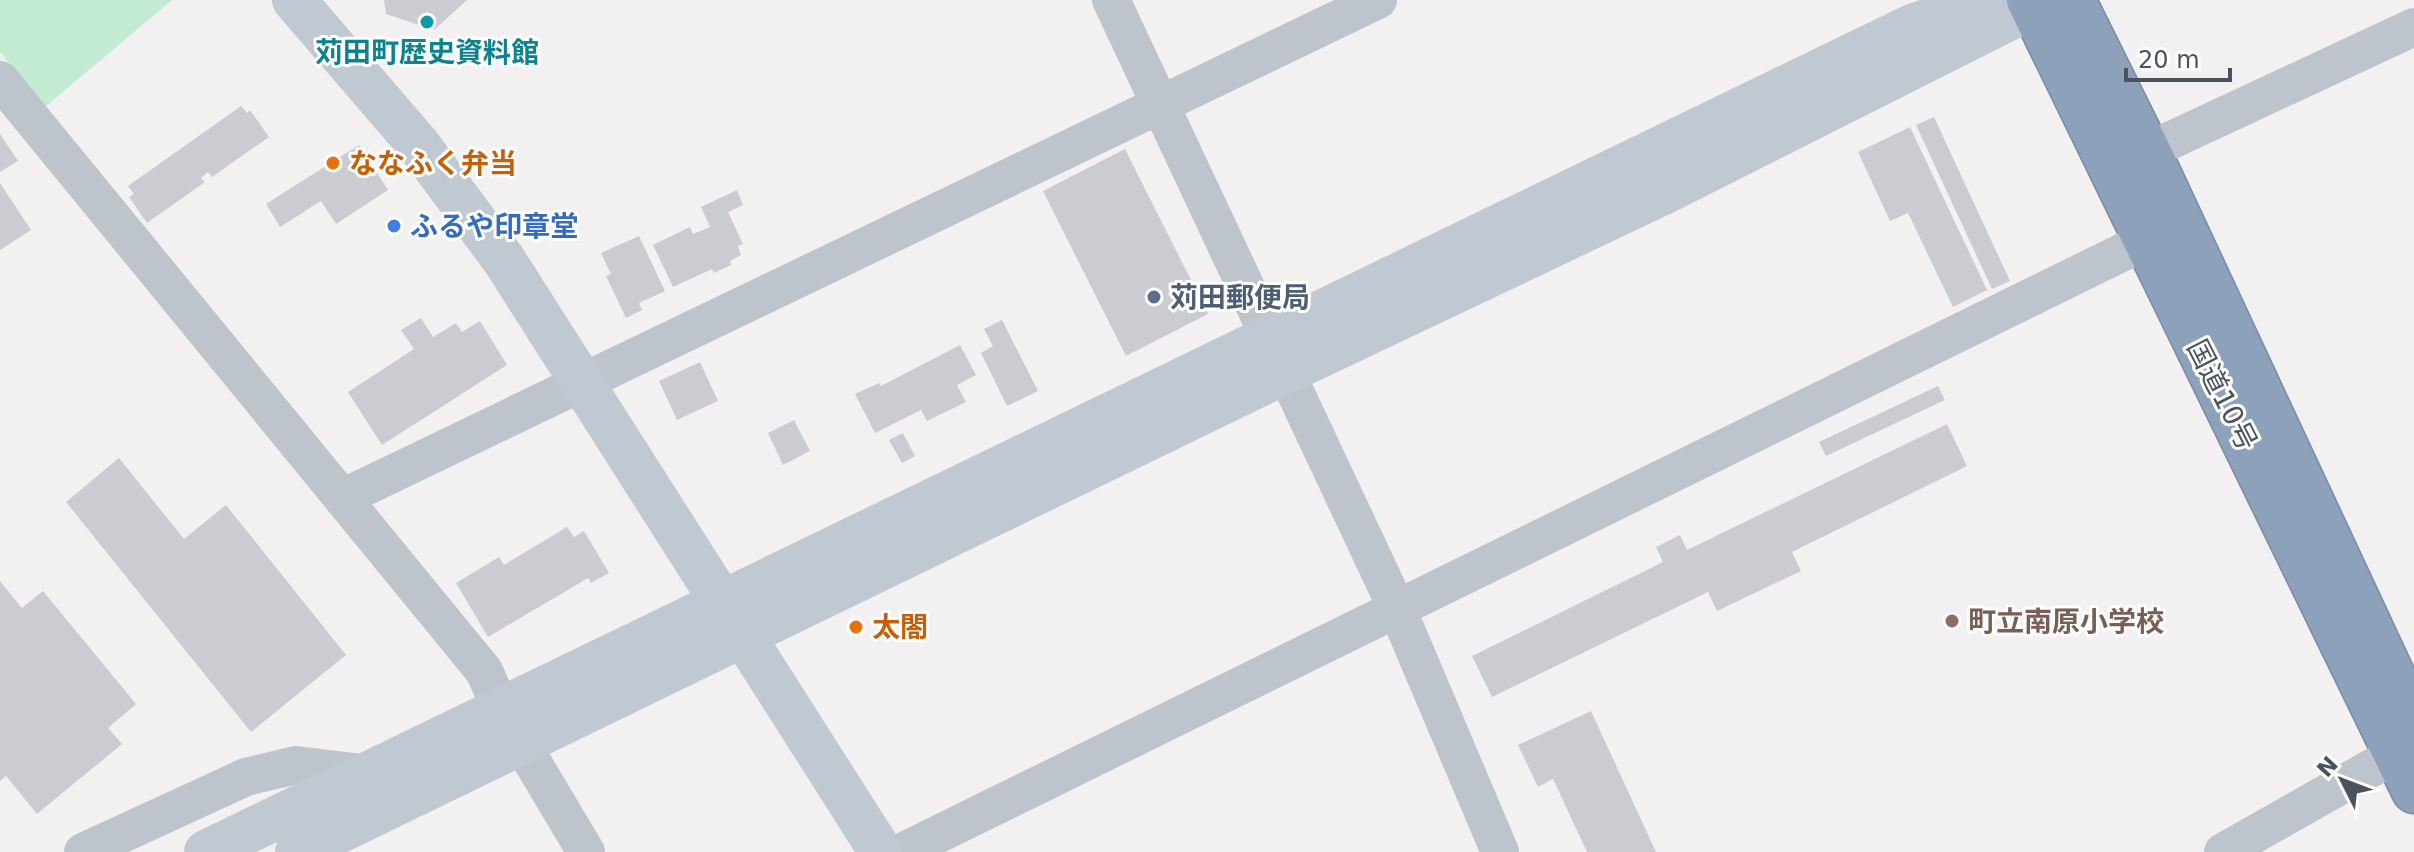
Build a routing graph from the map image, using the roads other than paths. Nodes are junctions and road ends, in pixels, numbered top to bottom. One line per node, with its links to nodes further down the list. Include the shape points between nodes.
1 (294, 0): 12 (street, via 462,201)
2 (1111, 0): 8 (street)
3 (1378, 0): 8 (street)
4 (1987, 0): 11 (street, via 1912,26)
5 (2043, 2): 9 (highway, 国道10号); 10 (highway, 国道10号); 11 (street, via 1661,194)
6 (2414, 27): 9 (street)
7 (0, 80): 13 (street)
8 (1158, 106): 11 (street); 12 (street)
9 (2148, 151): 10 (highway, 国道10号)
10 (2164, 232): 14 (street); 17 (highway, 国道10号)
11 (1277, 356): 14 (street); 15 (street)
12 (584, 382): 13 (street); 15 (street)
13 (342, 498): 16 (street, via 484,671)
14 (1398, 611): 25 (street); 26 (street)
15 (734, 619): 16 (street); 24 (street)
16 (512, 727): 18 (street); 19 (street); 23 (street)
17 (2409, 752): 27 (street)
18 (370, 774): 20 (street, via 296,765 246,777); 21 (street)
19 (345, 839): 22 (street)
20 (83, 852)
21 (206, 852)
22 (297, 852)
23 (586, 852)
24 (881, 852)
25 (902, 852)
26 (1500, 852)
27 (2223, 852)

